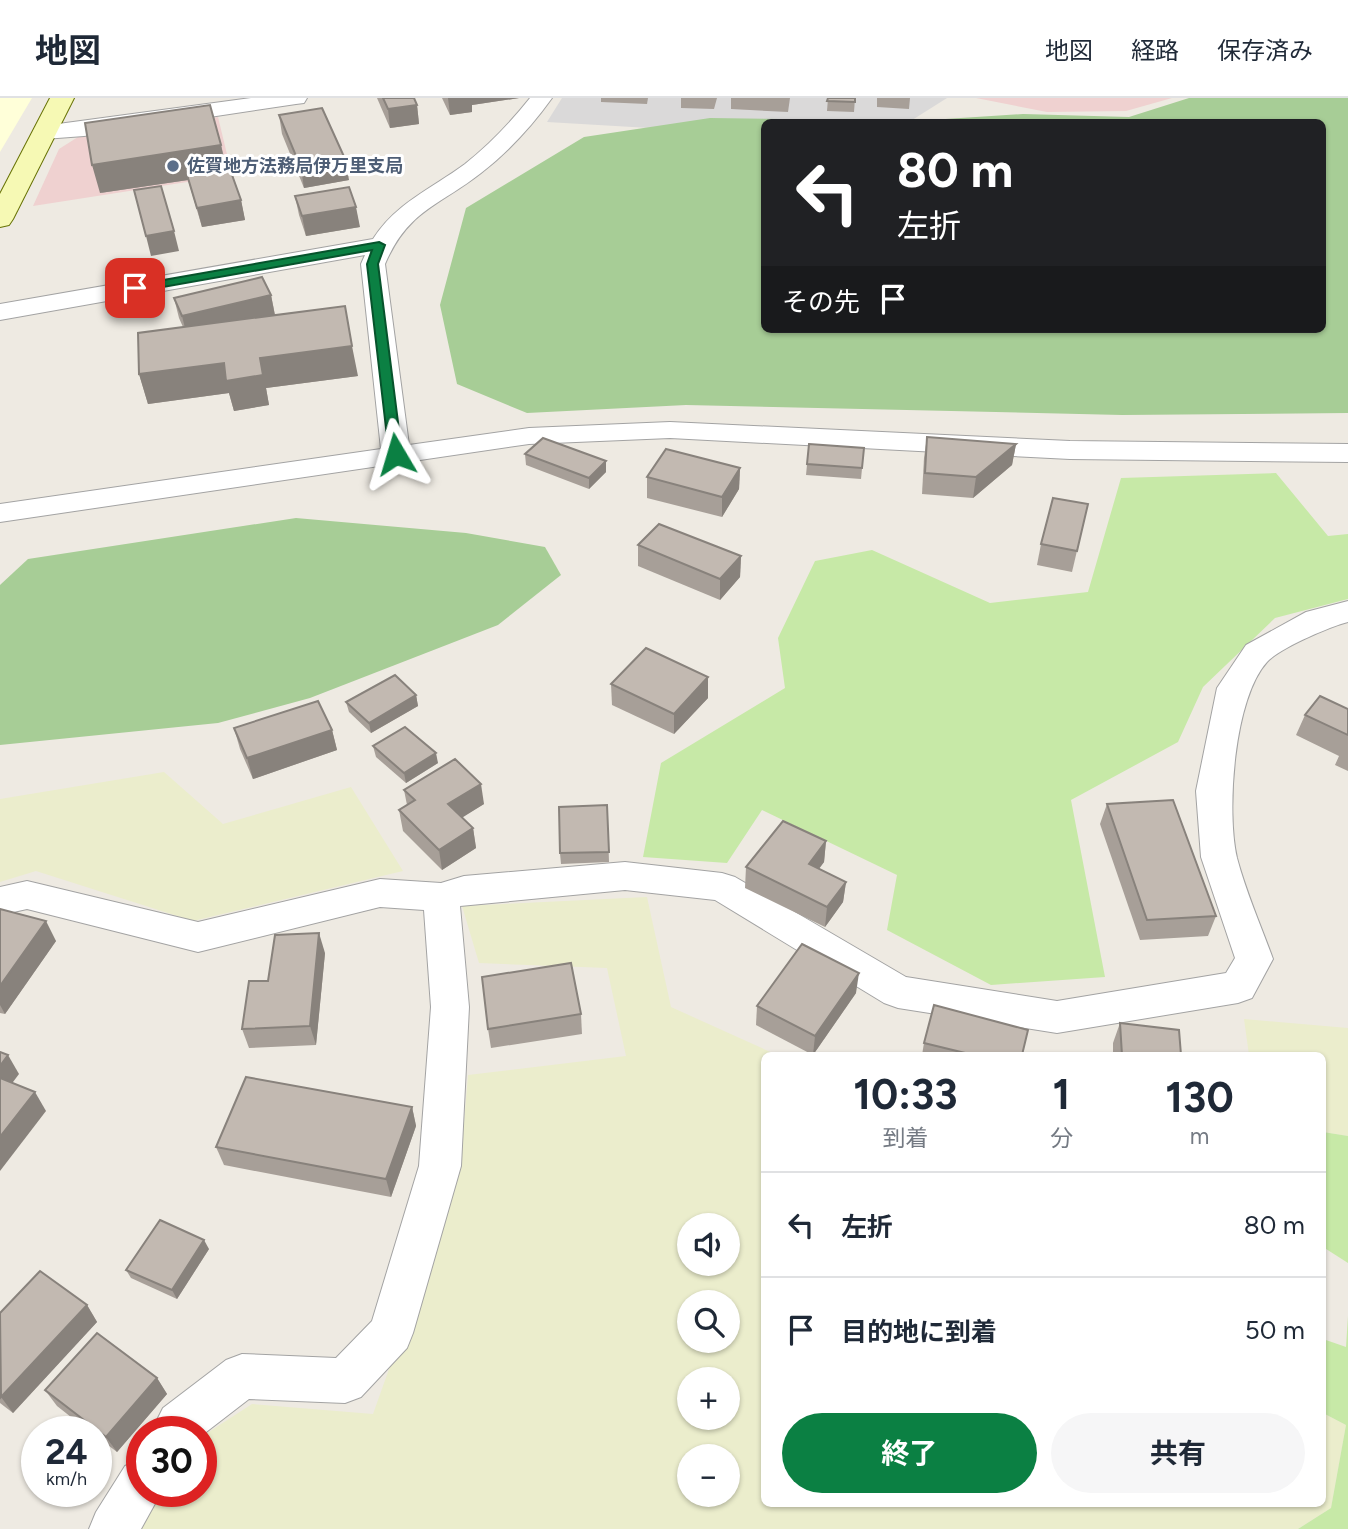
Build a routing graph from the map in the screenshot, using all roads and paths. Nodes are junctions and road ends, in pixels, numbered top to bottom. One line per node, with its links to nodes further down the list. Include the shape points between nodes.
1 (62, 98): 4 (street)
2 (296, 98): 4 (street)
3 (541, 98): 6 (street, via 472,169 418,201 392,224)
4 (44, 132): 5 (street)
5 (1, 217)
6 (379, 245): 7 (street); 9 (street, via 373,264)
7 (0, 312)
8 (1348, 453): 9 (street, via 1070,450 670,430 528,436)
9 (396, 454): 10 (street)
10 (0, 513)
11 (1348, 611): 12 (street, via 1318,620 1256,653 1233,688 1213,791 1219,857 1254,959 1238,988 1057,1017 898,992 722,887 625,876 464,890)
12 (441, 897): 13 (street, via 380,893 198,937 27,895); 14 (street, via 450,1007 440,1166 391,1333 345,1381 242,1376)
13 (0, 901)
14 (189, 1416)
15 (127, 1507): 16 (street)
16 (113, 1529)

